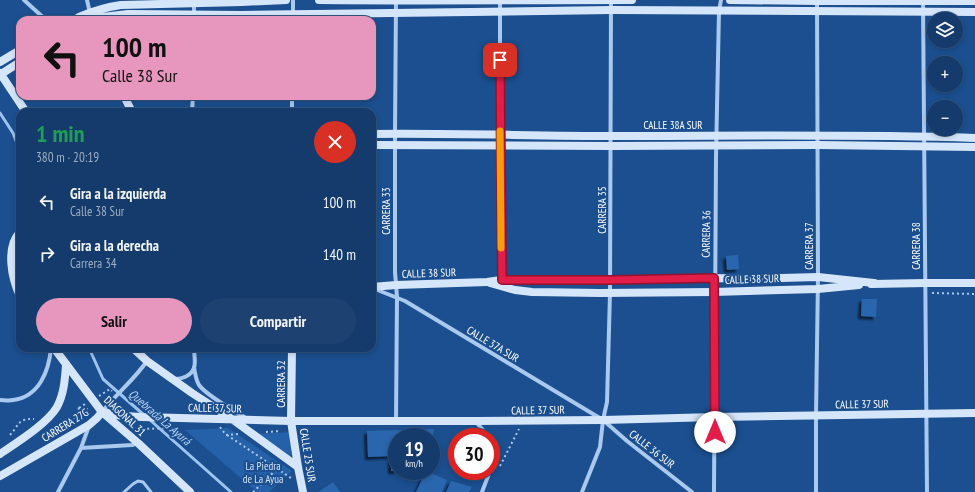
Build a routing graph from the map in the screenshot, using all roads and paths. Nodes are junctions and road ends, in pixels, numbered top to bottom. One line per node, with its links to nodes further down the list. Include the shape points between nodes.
1 (24, 0): 25 (street)
2 (87, 0): 26 (street)
3 (286, 0): 16 (street)
4 (293, 0): 30 (street)
5 (319, 0): 12 (street)
6 (500, 0): 7 (street); 12 (street); 21 (street)
7 (565, 0): 8 (street); 18 (street)
8 (611, 0): 9 (street); 17 (street, CARRERA 35)
9 (632, 0)
10 (721, 0): 19 (street, CARRERA 36)
11 (730, 0): 13 (street)
12 (396, 1): 24 (street, CARRERA 33)
13 (817, 1): 14 (street); 20 (street, CARRERA 37)
14 (923, 1): 15 (street); 22 (street, CARRERA 38)
15 (974, 1)
16 (194, 2): 26 (street, via 107,7); 29 (street)
17 (612, 10): 18 (street); 19 (street); 41 (street, CARRERA 35)
18 (565, 11): 21 (street)
19 (720, 11): 20 (street); 42 (street, CARRERA 36)
20 (817, 11): 22 (street); 40 (street, CARRERA 37)
21 (500, 12): 24 (street); 39 (street)
22 (923, 12): 23 (street); 43 (street, CARRERA 38)
23 (975, 12)
24 (395, 13): 31 (street); 38 (street, CARRERA 33)
25 (42, 16)
26 (91, 16)
27 (116, 16): 28 (street)
28 (161, 16)
29 (194, 16)
30 (293, 16)
31 (318, 16)
32 (16, 52): 33 (street)
33 (0, 62)
34 (16, 64): 35 (street)
35 (0, 74): 36 (street)
36 (16, 97)
37 (376, 134): 38 (street, CALLE 38A SUR)
38 (395, 134): 39 (street, CALLE 38A SUR); 46 (street, CARRERA 33)
39 (500, 134): 41 (street, CALLE 38A SUR); 47 (street)
40 (818, 135): 42 (street, CALLE 38A SUR); 43 (street, CALLE 38A SUR); 50 (street, CARRERA 37)
41 (611, 136): 42 (street, CALLE 38A SUR); 49 (street, CARRERA 35)
42 (716, 136): 48 (street, CARRERA 36)
43 (925, 136): 44 (street, CALLE 38A SUR); 51 (street, CARRERA 38)
44 (975, 138)
45 (376, 145): 46 (street, CALLE 38A SUR)
46 (395, 145): 47 (street, CALLE 38A SUR); 63 (street, CARRERA 33)
47 (500, 145): 49 (street, CALLE 38A SUR); 56 (street)
48 (716, 145): 49 (street, CALLE 38A SUR); 50 (street, CALLE 38A SUR); 55 (street, CARRERA 36)
49 (611, 146): 57 (street, CARRERA 35)
50 (818, 146): 51 (street, CALLE 38A SUR); 54 (street, CARRERA 37)
51 (925, 147): 52 (street, CALLE 38A SUR); 59 (street, CARRERA 38)
52 (975, 147)
53 (16, 237): 62 (street, via 11,262)
54 (818, 277): 55 (street, CALLE 38 SUR); 60 (street, CALLE 38 SUR); 66 (street, CARRERA 37)
55 (714, 278): 57 (street, CALLE 38 SUR); 67 (street, CARRERA 36)
56 (502, 280): 57 (street, CALLE 38 SUR); 58 (street, CALLE 38 SUR)
57 (610, 280): 68 (street, CARRERA 35)
58 (487, 282): 63 (street, CALLE 38 SUR); 68 (street, CALLE 38 SUR, via 532,292)
59 (926, 282): 60 (street, CALLE 38 SUR); 61 (street, CALLE 38 SUR); 82 (street, CARRERA 38)
60 (874, 283): 66 (street, CALLE 38 SUR)
61 (975, 283)
62 (16, 285)
63 (396, 285): 64 (street, CALLE 38 SUR); 69 (street, CARRERA 33)
64 (376, 287)
65 (376, 289): 69 (street, CALLE 37A SUR)
66 (818, 289): 67 (street, CALLE 38 SUR); 84 (street, CARRERA 37)
67 (714, 292): 68 (street, CALLE 38 SUR); 83 (street, CARRERA 36)
68 (610, 293): 89 (street, CARRERA 35, via 607,402)
69 (397, 297): 89 (street, CALLE 37A SUR); 92 (street, CARRERA 33)
70 (51, 352): 79 (street, via 44,377 36,389 25,397)
71 (55, 352): 76 (street, DIAGONAL 31)
72 (137, 352): 75 (street)
73 (194, 352): 77 (street)
74 (292, 352): 90 (street, CARRERA 32)
75 (147, 362): 78 (street); 80 (street, CARRERA 27G)
76 (66, 365): 80 (street, DIAGONAL 31); 104 (street, CARRERA 27G, via 61,397 56,408 30,433)
77 (194, 367): 78 (street, via 184,378); 87 (street, via 198,384 206,392)
78 (172, 379): 86 (street)
79 (0, 400)
80 (102, 412): 86 (street, CALLE 37 SUR, via 123,416); 93 (path, via 79,408 74,419); 94 (street, CARRERA 27G); 99 (street, DIAGONAL 31)
81 (975, 413): 82 (street, CALLE 37 SUR)
82 (926, 414): 84 (street, CALLE 37 SUR); 122 (street, CARRERA 38)
83 (715, 416): 84 (street, CALLE 37 SUR); 89 (street, CALLE 37 SUR); 120 (street, CARRERA 36)
84 (816, 416): 121 (street, CARRERA 37)
85 (37, 417): 100 (path, via 20,422)
86 (232, 419): 87 (street, CALLE 37 SUR); 105 (street)
87 (249, 420): 90 (street, CALLE 37 SUR)
88 (523, 420): 89 (street, CALLE 37 SUR); 91 (street, CALLE 37 SUR); 106 (path)
89 (603, 420): 118 (street, CARRERA 35, via 600,447); 119 (street, CALLE 36 SUR)
90 (291, 421): 92 (street, CALLE 37 SUR); 105 (street, CALLE 25 SUR)
91 (476, 421): 92 (street, CALLE 37 SUR); 96 (street)
92 (396, 422)
93 (68, 423): 97 (path); 102 (path, via 56,431)
94 (89, 425): 97 (street, CARRERA 27G); 103 (street)
95 (181, 428): 99 (path, via 140,429)
96 (482, 428)
97 (75, 433): 102 (street, CARRERA 27G)
98 (226, 435): 107 (path)
99 (130, 436): 101 (street, DIAGONAL 31)
100 (9, 437)
101 (138, 443): 103 (street); 114 (street, DIAGONAL 31)
102 (49, 448): 108 (street, CARRERA 27G)
103 (81, 448): 111 (street)
104 (0, 454)
105 (298, 467): 116 (street, CALLE 25 SUR)
106 (500, 467)
107 (277, 469): 110 (path, via 291,478); 115 (path)
108 (0, 476)
109 (487, 480): 117 (street)
110 (292, 485)
111 (58, 492)
112 (124, 492): 113 (lane, via 138,481)
113 (151, 492)
114 (190, 492)
115 (252, 492)
116 (303, 492)
117 (482, 492)
118 (582, 492)
119 (692, 492)
120 (714, 492)
121 (816, 492)
122 (927, 492)

